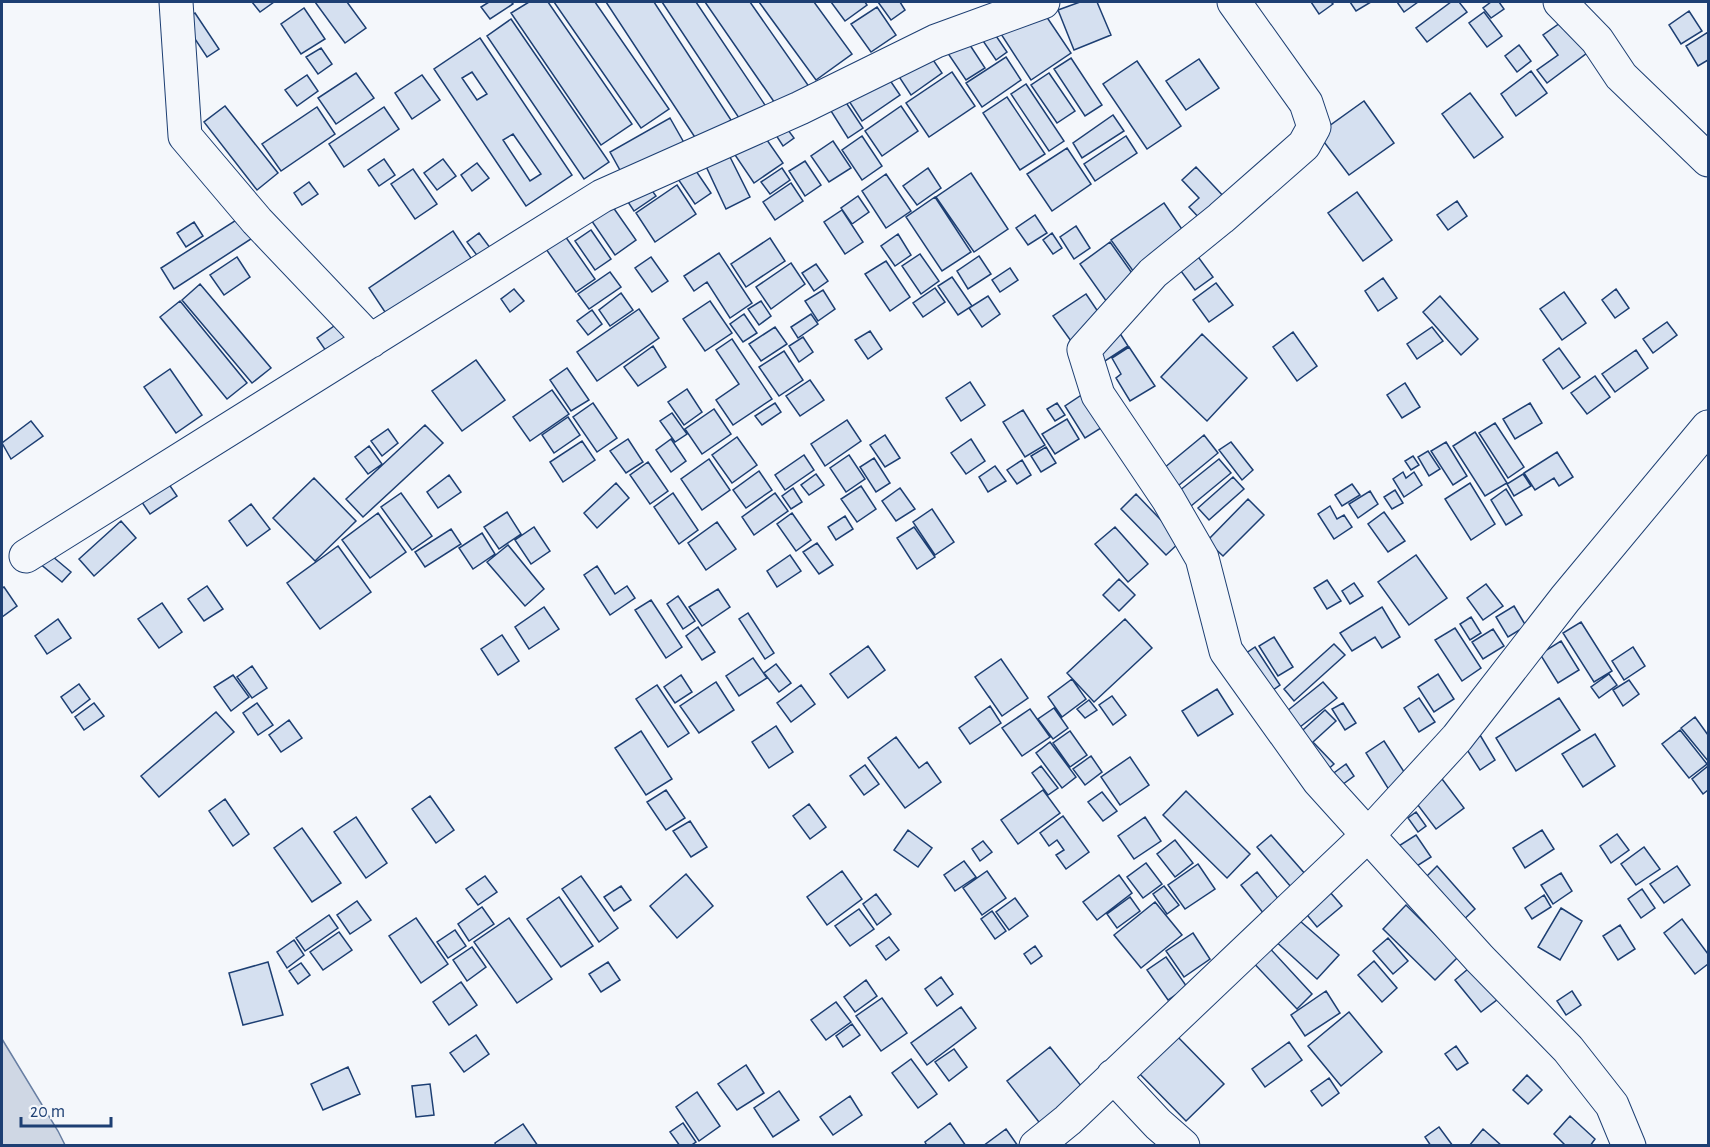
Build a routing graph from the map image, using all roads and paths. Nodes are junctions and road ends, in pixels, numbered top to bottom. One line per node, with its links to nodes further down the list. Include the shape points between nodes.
1 (176, 2): 6 (street, via 185,136 257,221)
2 (1043, 2): 6 (street, via 936,41 800,108 602,196)
3 (1234, 2): 9 (street, via 1306,103 1314,126 1304,145 1153,273 1084,350 1098,395 1168,499 1202,558 1226,651 1319,781)
4 (1560, 2): 5 (street, via 1598,40 1621,76)
5 (1708, 160)
6 (371, 340): 8 (street)
7 (1708, 428): 9 (street, via 1565,599 1457,738)
8 (26, 556)
9 (1368, 835): 10 (street); 13 (street, via 1568,1049 1612,1106)
10 (1113, 1076): 11 (street); 12 (street)
11 (1036, 1146)
12 (1183, 1146)
13 (1629, 1146)

